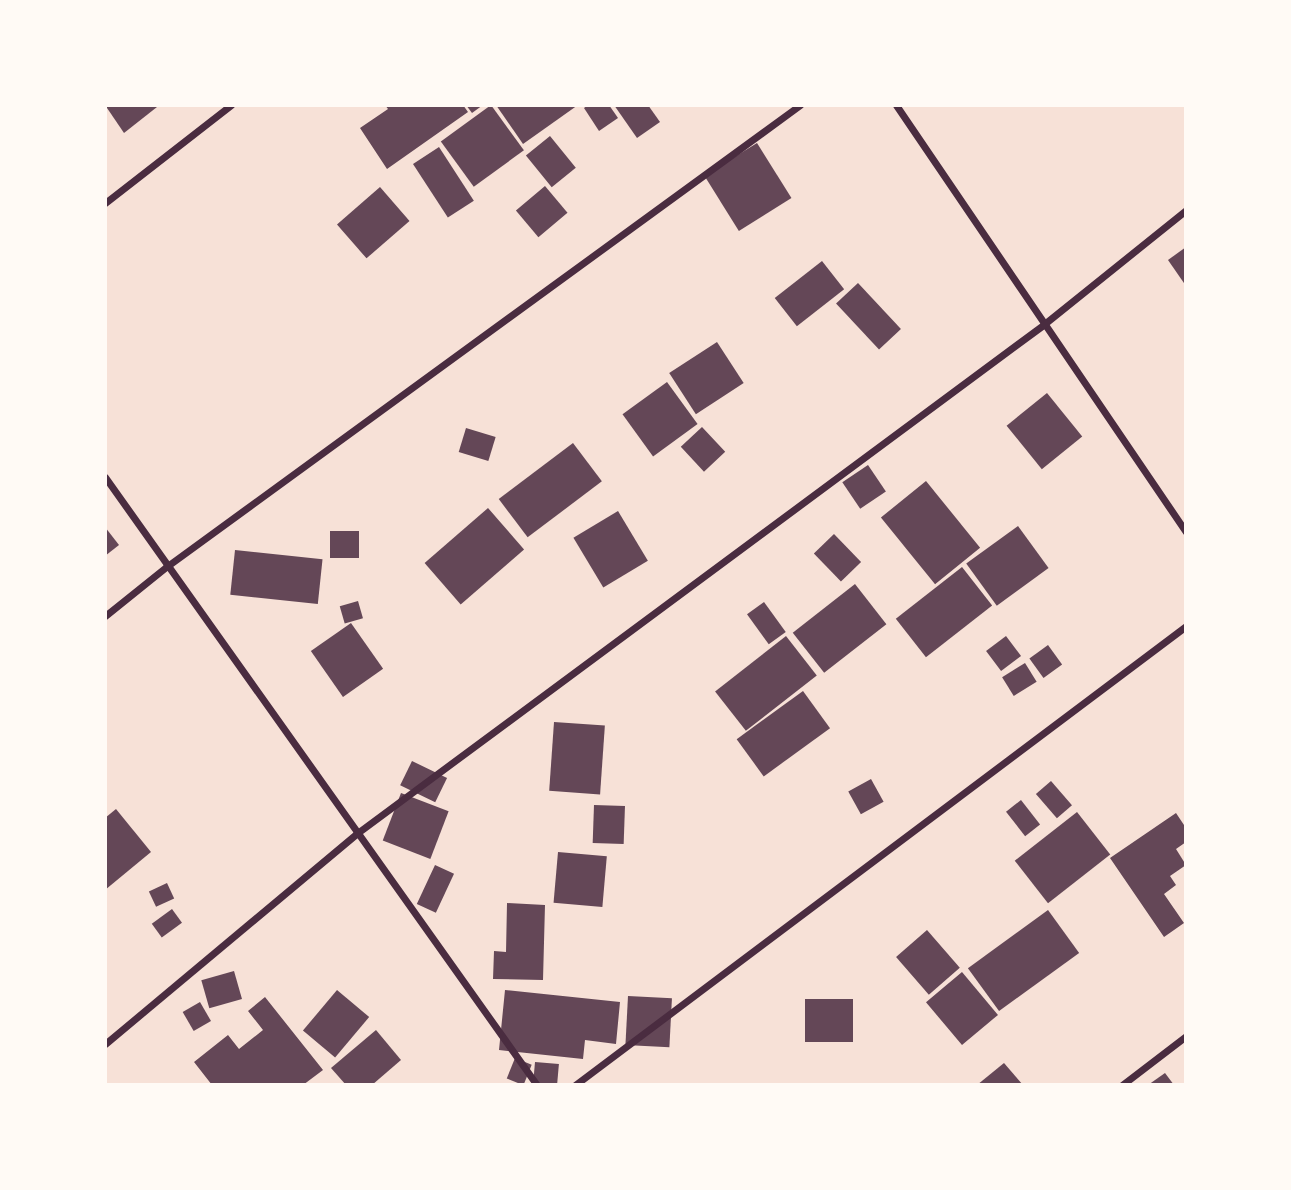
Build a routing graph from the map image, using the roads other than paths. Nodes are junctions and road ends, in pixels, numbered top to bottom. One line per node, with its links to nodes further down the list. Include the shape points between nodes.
1 (230, 105): 4 (street)
2 (800, 105): 9 (street)
3 (896, 105): 6 (street)
4 (105, 203)
5 (1186, 210): 6 (street)
6 (1043, 325): 8 (street); 12 (street)
7 (105, 477): 9 (street)
8 (1186, 532)
9 (166, 567): 10 (street); 12 (street)
10 (105, 616)
11 (1186, 626): 16 (street)
12 (356, 834): 14 (street); 15 (street)
13 (1186, 1036): 17 (street)
14 (105, 1044)
15 (537, 1085)
16 (575, 1085)
17 (1122, 1085)

